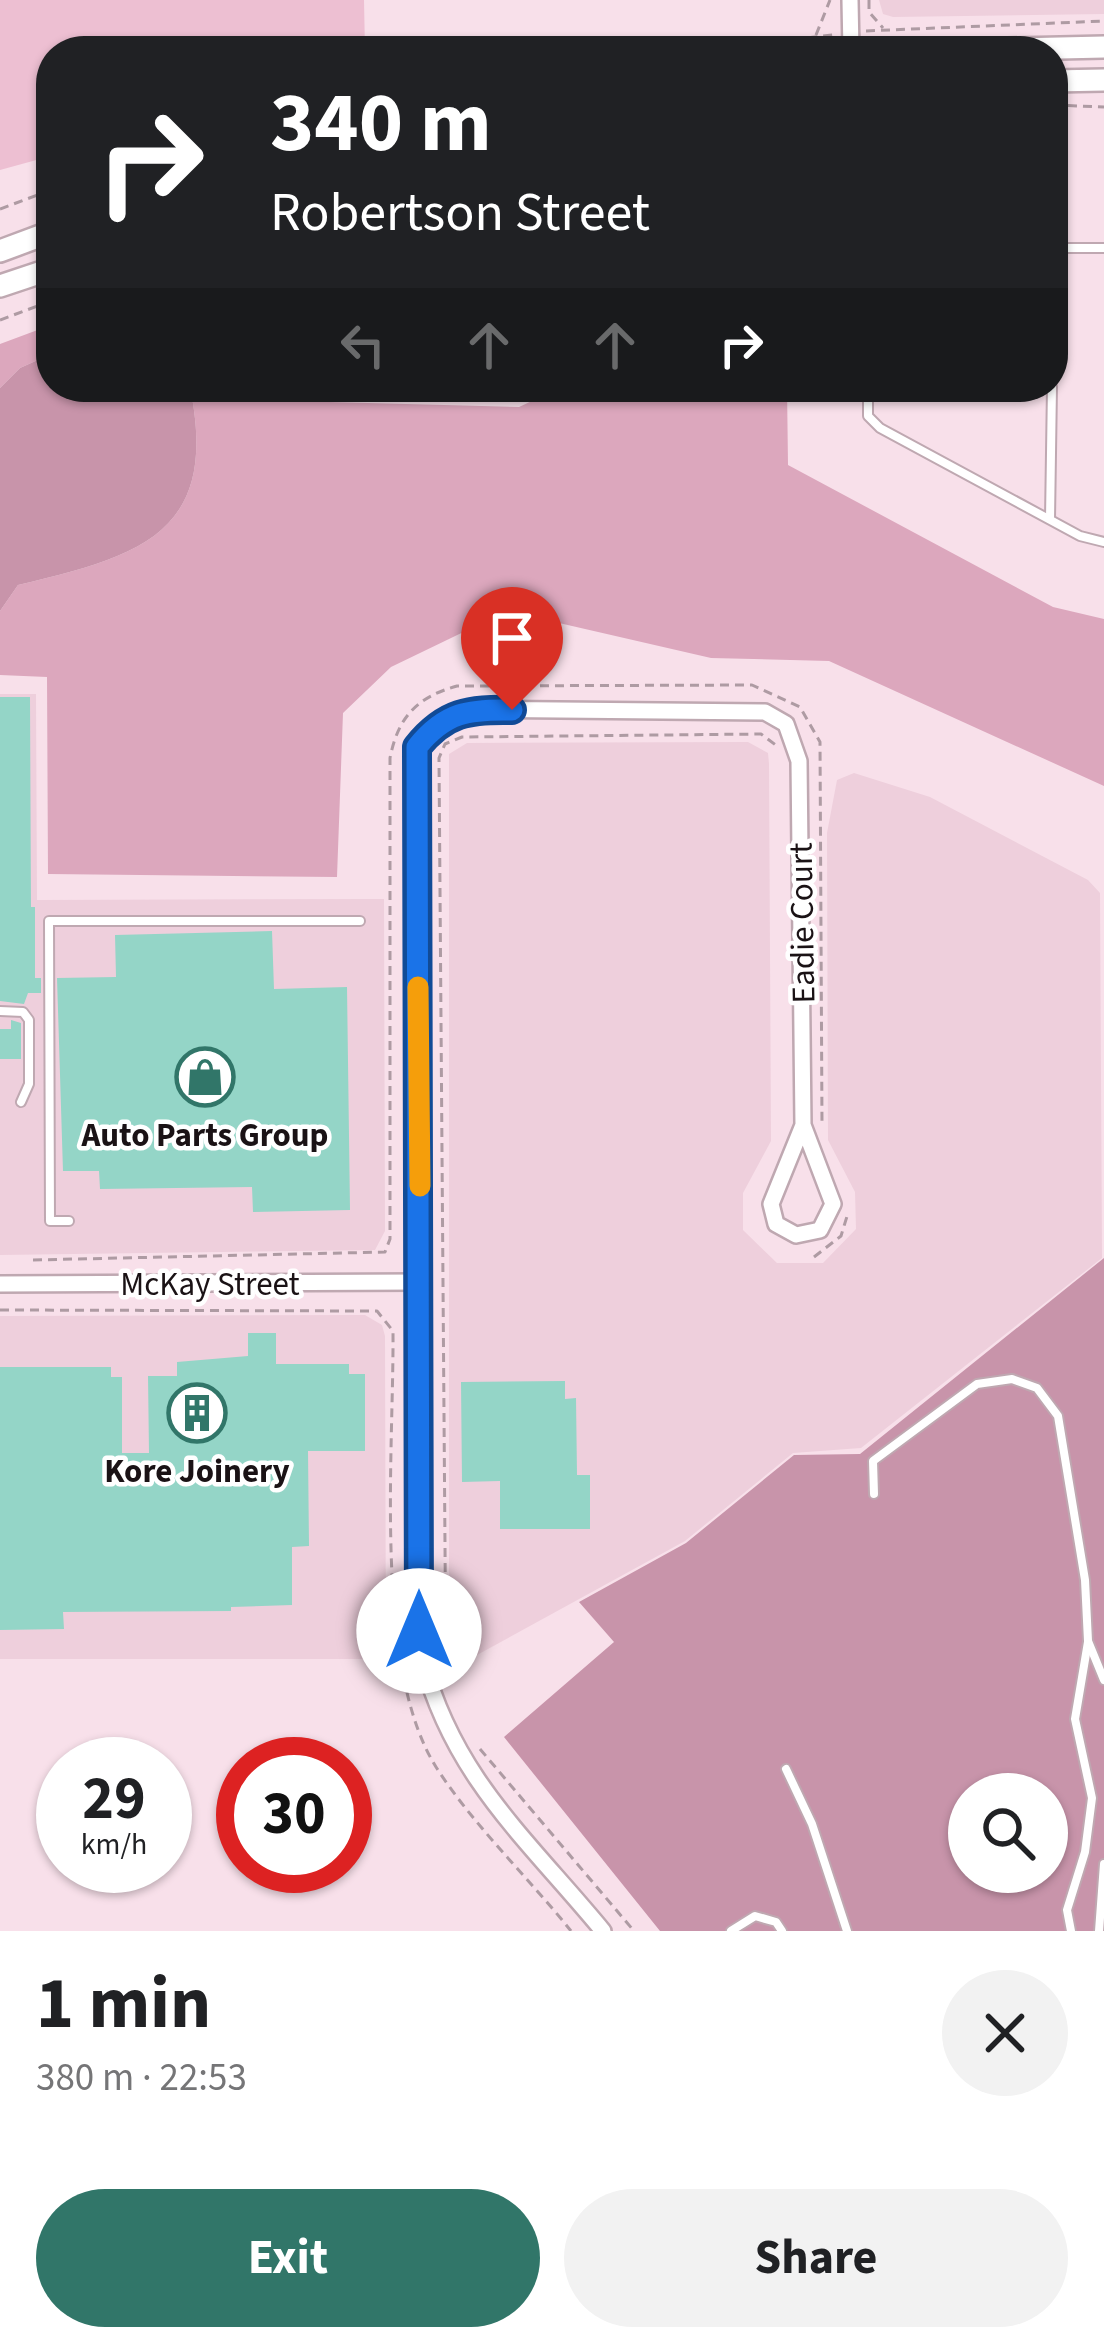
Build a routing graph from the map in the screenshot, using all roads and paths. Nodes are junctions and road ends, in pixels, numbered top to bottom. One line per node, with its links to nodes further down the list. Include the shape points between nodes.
1 (830, 0): 5 (path)
2 (850, 0): 6 (street)
3 (869, 0): 4 (path, via 884,29)
4 (1104, 20)
5 (815, 36)
6 (851, 36)
7 (1104, 46): 8 (main road)
8 (1068, 47)
9 (1104, 80): 10 (main road)
10 (1068, 81)
11 (1068, 106): 12 (path)
12 (1104, 107)
13 (36, 196): 14 (path)
14 (0, 209)
15 (36, 237): 18 (main road)
16 (1068, 248): 17 (lane)
17 (1104, 248)
18 (0, 250)
19 (36, 274): 20 (main road)
20 (0, 286)
21 (36, 307): 22 (path)
22 (0, 320)
23 (868, 402): 25 (lane, via 880,428)
24 (1052, 402): 25 (lane)
25 (1050, 519): 26 (lane)
26 (1104, 542)
27 (779, 745): 46 (path, via 761,734 462,736 439,758)
28 (359, 921): 34 (lane, via 49,921 50,1221)
29 (0, 1011): 30 (lane, via 29,1020 29,1084)
30 (21, 1102)
31 (803, 1125): 31 (street, Eadie Court, via 833,1204 820,1230 796,1235 776,1224 771,1204); 39 (street, Eadie Court, via 800,761 786,724 765,712 470,710 438,721 417,747)
32 (822, 1136): 35 (path, via 820,742 800,707 752,685 457,686 407,712 390,758 390,1239)
33 (849, 1210): 36 (path, via 841,1236)
34 (69, 1221)
35 (376, 1253): 37 (path); 38 (path)
36 (814, 1257)
37 (33, 1260)
38 (376, 1263)
39 (420, 1282): 40 (street, McKay Street); 50 (street, via 419,1631 432,1695 463,1764)
40 (0, 1284)
41 (0, 1310): 43 (path, via 377,1307 393,1331)
42 (874, 1494): 44 (lane, via 873,1461 977,1384 1012,1378 1037,1388 1058,1416)
43 (396, 1633)
44 (1088, 1640): 45 (lane); 55 (lane, via 1075,1719 1092,1798 1067,1910)
45 (1104, 1680)
46 (448, 1687)
47 (469, 1737): 51 (path)
48 (786, 1769): 54 (lane)
49 (1104, 1864): 56 (lane)
50 (603, 1931)
51 (634, 1931)
52 (730, 1931): 53 (lane, via 755,1916)
53 (782, 1931)
54 (847, 1931)
55 (1071, 1931)
56 (1100, 1931)

